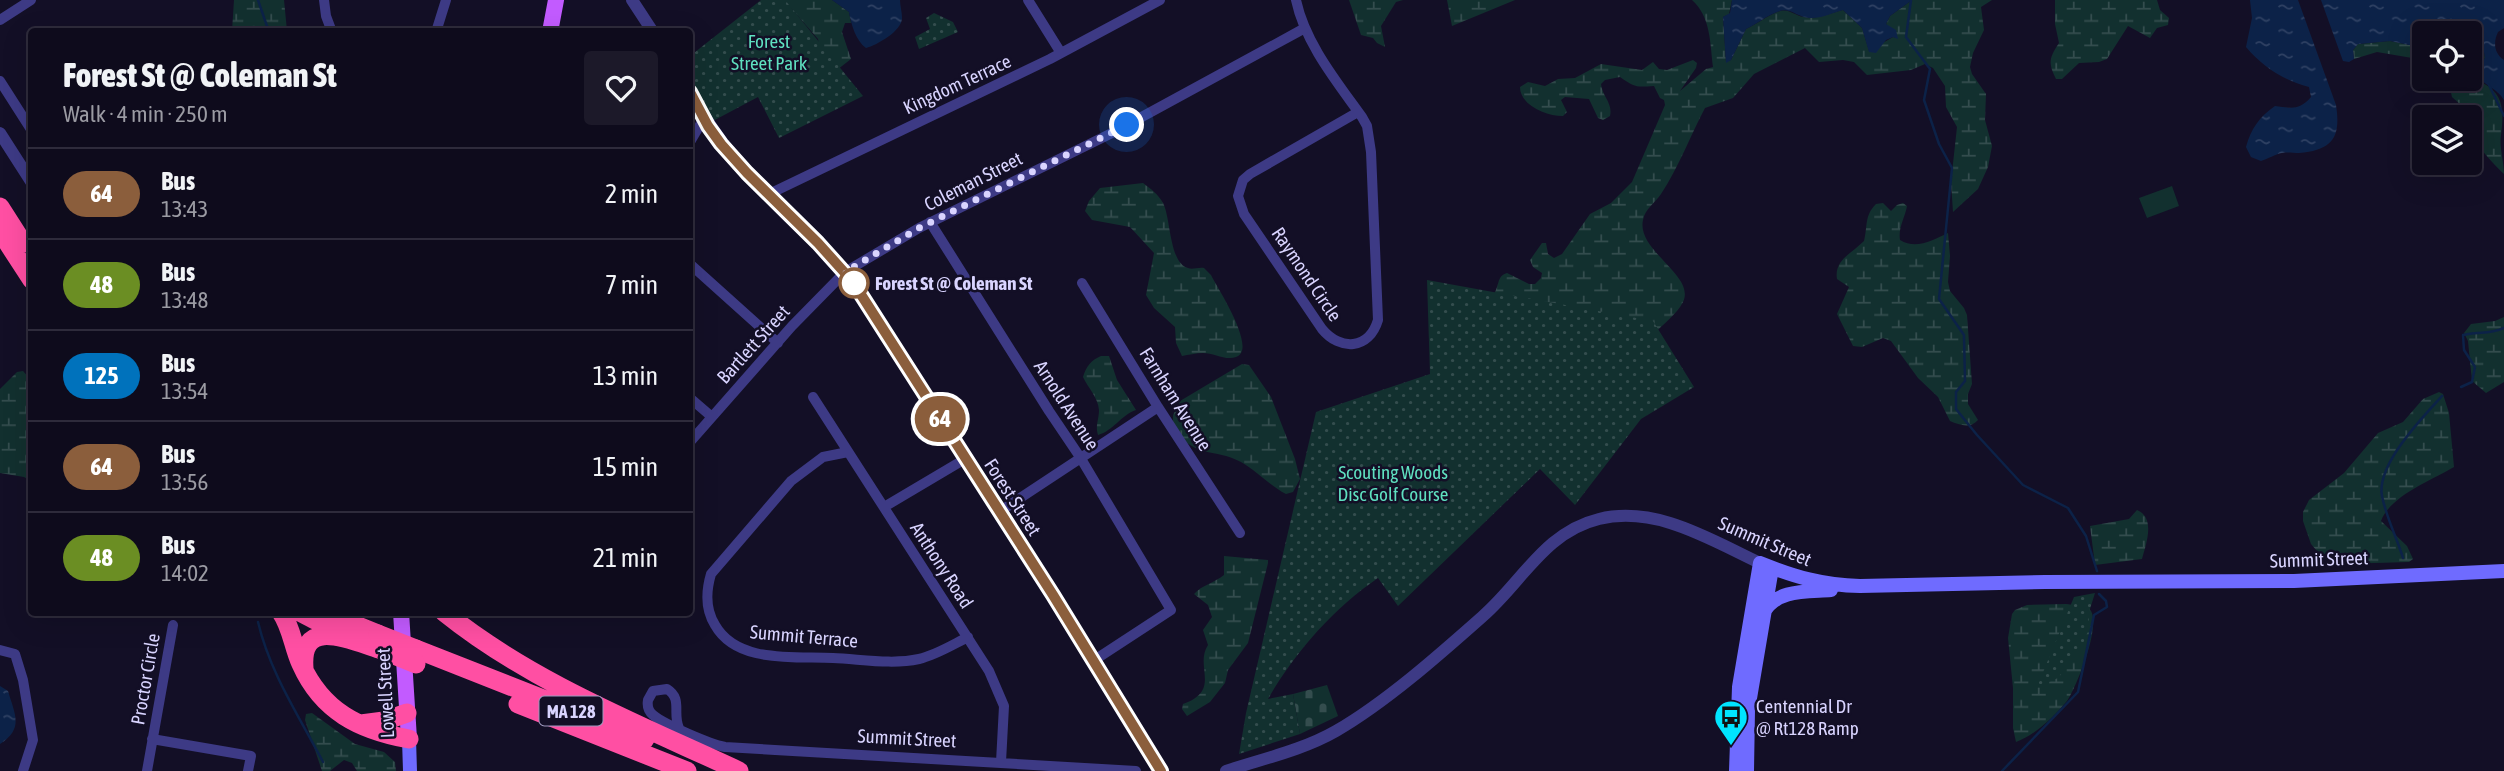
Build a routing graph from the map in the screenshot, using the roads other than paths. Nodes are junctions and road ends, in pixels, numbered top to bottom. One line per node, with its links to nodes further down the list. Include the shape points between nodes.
1 (31, 0): 9 (street)
2 (324, 0): 10 (street)
3 (446, 0): 11 (street)
4 (556, 0): 12 (main road)
5 (632, 0): 13 (street)
6 (1028, 0): 15 (street)
7 (1160, 0): 15 (street, Kingdom Terrace)
8 (1296, 0): 14 (street)
9 (0, 20)
10 (330, 28)
11 (437, 28)
12 (551, 28)
13 (650, 28)
14 (1305, 28): 18 (street); 26 (street, Coleman Street, via 1116,131)
15 (1061, 53): 24 (street, Kingdom Terrace)
16 (0, 81): 20 (street)
17 (693, 98): 19 (street, Forest Street)
18 (1358, 112): 18 (street, Raymond Circle, via 1367,126 1371,152 1378,320 1370,336 1347,345 1329,338 1322,329 1244,214 1238,196 1250,174)
19 (704, 118): 22 (street); 24 (street, Forest Street, via 721,144)
20 (28, 125)
21 (0, 133): 23 (street)
22 (693, 137)
23 (28, 177)
24 (768, 195): 30 (street, Forest Street)
25 (0, 207): 28 (highway)
26 (930, 222): 30 (street, Coleman Street); 40 (street, Arnold Avenue)
27 (0, 230): 31 (highway)
28 (28, 249)
29 (693, 267): 33 (street)
30 (845, 272): 33 (street, Bartlett Street); 41 (street, Forest Street)
31 (28, 274)
32 (1082, 283): 36 (street, Farnham Avenue)
33 (778, 343): 37 (street, Bartlett Street)
34 (813, 397): 39 (street, Anthony Road)
35 (693, 401): 37 (street)
36 (1158, 407): 40 (street); 44 (street, Farnham Avenue)
37 (712, 417): 38 (street, Bartlett Street)
38 (693, 439)
39 (848, 452): 42 (street, Anthony Road); 55 (street, Summit Terrace, via 823,457 791,481 711,574 708,606 720,635 736,647 757,653 887,661 926,657)
40 (1080, 457): 43 (street); 59 (street, Arnold Avenue, via 1171,610)
41 (965, 459): 42 (street); 43 (street, Forest Street)
42 (884, 507): 55 (street, Anthony Road)
43 (999, 512): 59 (street, Forest Street)
44 (1240, 533)
45 (1766, 566): 47 (main road, Summit Street, via 1819,583); 48 (main road); 76 (street, Summit Street, via 1653,517 1613,517 1586,523 1552,542 1489,610 1365,711 1322,737); 77 (main road, via 1736,708)
46 (2504, 571): 47 (main road, Summit Street, via 2294,581)
47 (1860, 586): 48 (main road, via 1783,596)
48 (1764, 614): 78 (main road, via 1748,710)
49 (283, 616): 60 (highway)
50 (310, 616): 56 (highway, MA 128)
51 (333, 616): 56 (highway, MA 128)
52 (401, 616): 61 (main road, Lowell Street)
53 (449, 616): 73 (highway, via 529,670)
54 (173, 625): 64 (street, Proctor Circle)
55 (968, 638): 66 (street, Anthony Road, via 1004,706)
56 (378, 642): 58 (highway, MA 128, bridge); 60 (highway, via 320,636 307,644)
57 (0, 650): 67 (street, via 15,653 23,680 33,740)
58 (416, 657): 71 (highway, MA 128); 72 (highway, MA 128)
59 (1093, 661): 75 (street, Forest Street)
60 (304, 669): 62 (highway, via 326,702)
61 (407, 713): 62 (highway); 65 (main road, Lowell Street)
62 (361, 724): 65 (highway)
63 (679, 728): 66 (street, Summit Street, via 725,747)
64 (152, 739): 68 (street, Proctor Circle); 69 (street, Proctor Circle, via 251,756)
65 (409, 739): 70 (main road, Lowell Street)
66 (1002, 762): 74 (street, Summit Street)
67 (23, 771)
68 (147, 771)
69 (248, 771)
70 (411, 771)
71 (687, 771)
72 (728, 771)
73 (738, 771)
74 (1136, 771)
75 (1161, 771)
76 (1226, 771)
77 (1736, 771)
78 (1747, 771)

